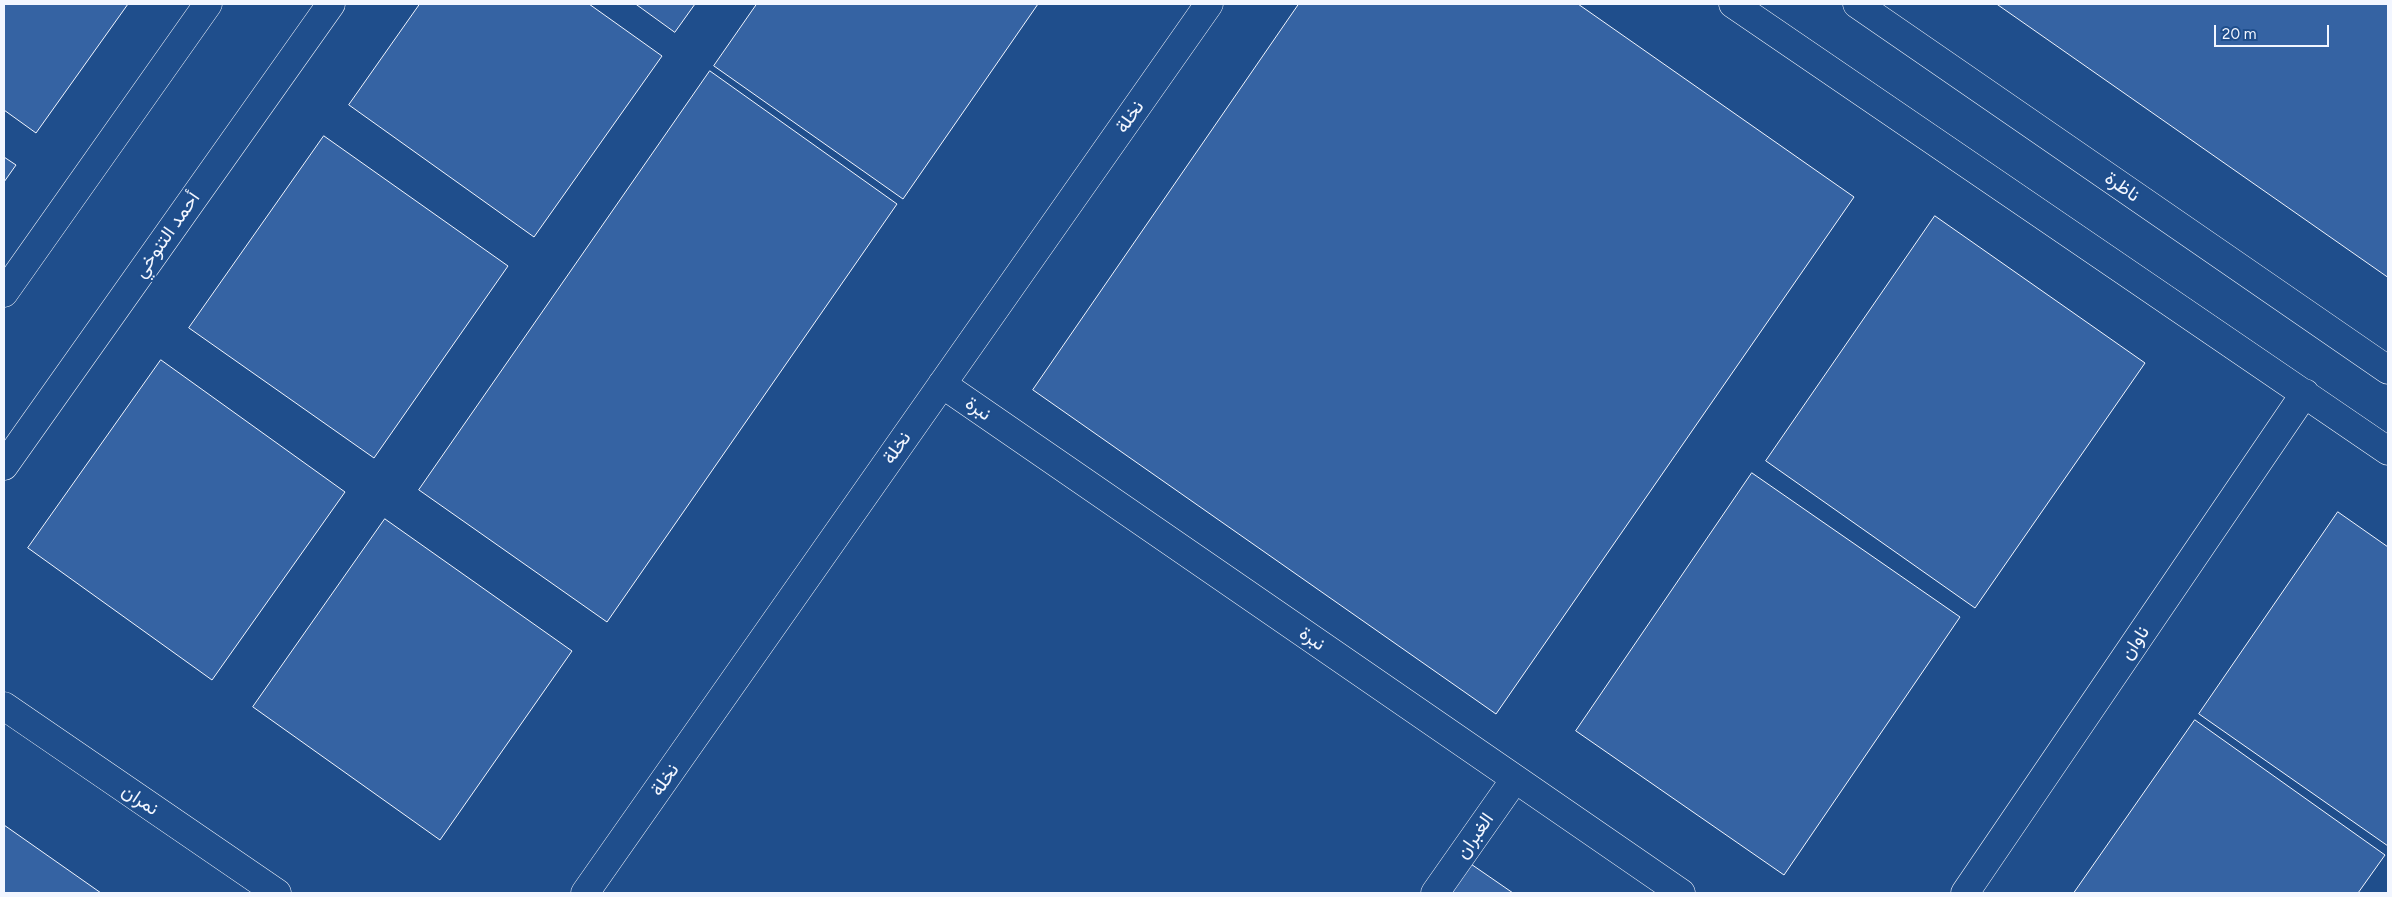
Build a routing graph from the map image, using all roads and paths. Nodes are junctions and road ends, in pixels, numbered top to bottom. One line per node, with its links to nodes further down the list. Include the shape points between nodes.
1 (208, 4): 6 (street)
2 (331, 4): 11 (street, أحمد التنوخي)
3 (1209, 4): 8 (street, نخلة)
4 (1733, 4): 9 (street)
5 (1857, 4): 7 (street, ناظرة)
6 (4, 293)
7 (2388, 370)
8 (942, 384): 13 (street, نبرة); 15 (street, نخلة)
9 (2305, 393): 10 (street); 18 (street, ناوان)
10 (2388, 451)
11 (4, 466)
12 (4, 706): 14 (street, نمران)
13 (1515, 779): 16 (street, الغبران); 17 (street, نبرة)
14 (277, 893)
15 (585, 893)
16 (1435, 893)
17 (1682, 893)
18 (1965, 893)

